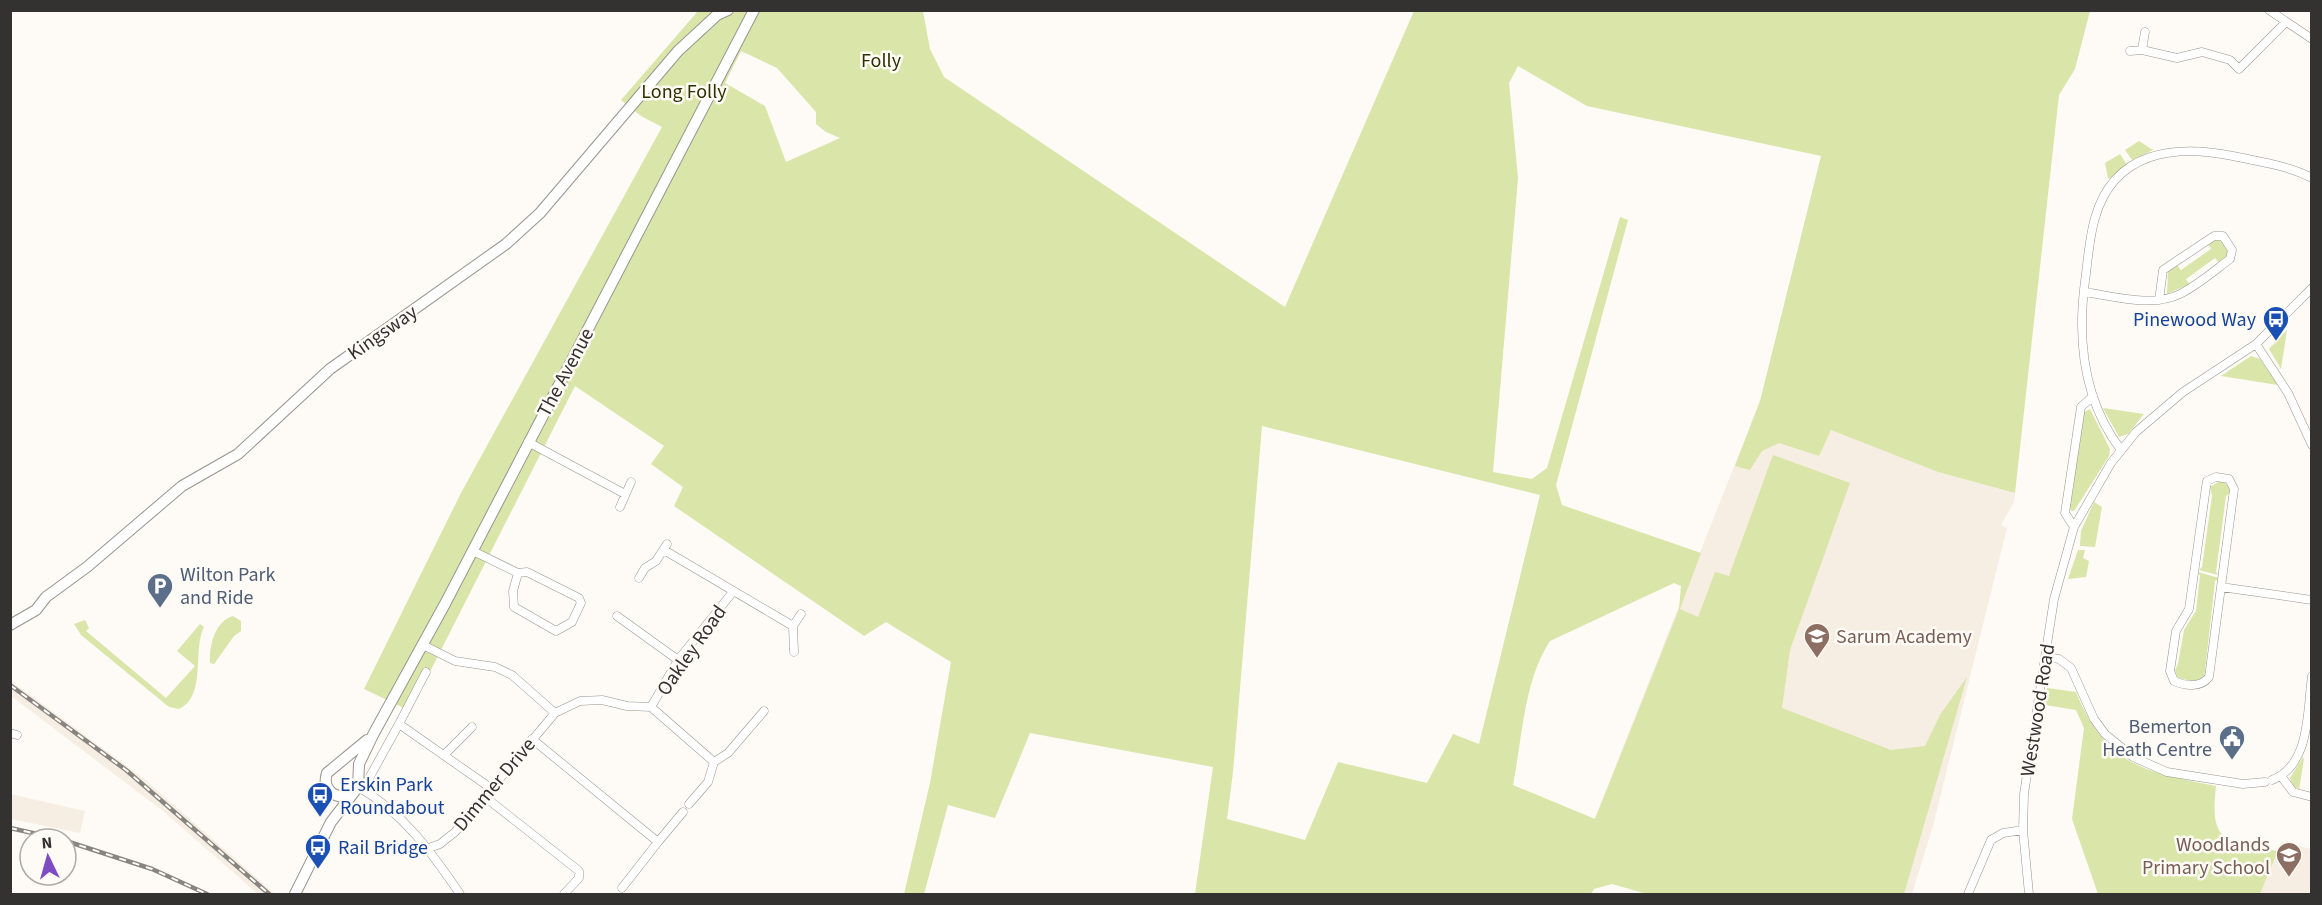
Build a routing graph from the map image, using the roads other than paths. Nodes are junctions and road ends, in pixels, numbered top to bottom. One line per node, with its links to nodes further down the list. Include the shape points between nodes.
1 (728, 10): 30 (street, Kingsway, via 717,15 678,51 540,213 506,244 330,369 238,454 182,486 46,597 36,610)
2 (754, 10): 15 (street, The Avenue)
3 (2269, 10): 4 (street)
4 (2285, 23): 6 (street); 7 (street, via 2236,72 2230,60 2217,54 2202,52 2177,58)
5 (2145, 32): 7 (street)
6 (2312, 39)
7 (2142, 50): 8 (street)
8 (2130, 51)
9 (2312, 178): 11 (street, via 2281,166 2206,151 2172,150 2142,161 2120,177 2101,203 2093,227)
10 (2312, 288): 13 (street, Westwood Road)
11 (2084, 292): 12 (street); 14 (street, via 2081,341)
12 (2159, 300): 12 (street, via 2163,270 2214,236 2223,236 2232,250 2230,259 2181,294)
13 (2256, 345): 16 (street, via 2288,393); 17 (street, Westwood Road, via 2161,408)
14 (2093, 396): 17 (street, via 2104,424); 21 (street, via 2081,408 2067,501 2066,519)
15 (528, 442): 19 (street); 22 (street, The Avenue)
16 (2312, 445)
17 (2121, 450): 21 (street, Westwood Road)
18 (631, 482): 19 (street)
19 (625, 495): 20 (street)
20 (620, 507)
21 (2074, 527): 34 (street, Westwood Road, via 2058,581)
22 (473, 551): 23 (street); 32 (street, The Avenue)
23 (518, 573): 23 (street, via 514,607 556,631 576,618 579,598 527,572)
24 (639, 578): 26 (street, Oakley Road, via 665,547)
25 (2221, 588): 25 (street, via 2209,677 2197,685 2174,681 2170,671 2176,631 2189,609 2207,482 2216,477 2229,479 2234,489); 27 (street)
26 (732, 592): 31 (street, Oakley Road); 35 (street, Oakley Road)
27 (2312, 600)
28 (801, 614): 31 (street)
29 (617, 616): 35 (street)
30 (10, 625)
31 (793, 626): 33 (street)
32 (423, 645): 40 (street, via 455,661 495,667 512,675); 43 (street, The Avenue)
33 (794, 652)
34 (2046, 657): 49 (street, via 2059,659 2071,668 2094,719 2133,758 2167,772 2243,784); 60 (street, Westwood Road, via 2025,787)
35 (678, 660): 38 (street, Oakley Road)
36 (426, 672): 41 (street)
37 (2312, 676): 49 (street, via 2301,748)
38 (651, 707): 40 (street, Oakley Road, via 592,699); 46 (street, Oakley Road)
39 (764, 711): 46 (street, via 728,753)
40 (555, 713): 44 (street, Dimmer Drive)
41 (399, 724): 45 (street); 50 (street)
42 (472, 726): 45 (street)
43 (374, 733): 47 (street, The Avenue); 48 (street, The Avenue)
44 (532, 739): 52 (street, Dimmer Drive); 61 (street)
45 (444, 755): 52 (street)
46 (714, 762): 57 (street, via 708,782)
47 (337, 764): 48 (street, via 348,764); 53 (street, via 330,768 326,778)
48 (357, 771): 51 (street, The Avenue)
49 (2281, 776): 56 (street, via 2293,792)
50 (368, 780)
51 (358, 787): 54 (street); 62 (street, via 384,803)
52 (492, 789): 55 (street, Dimmer Drive)
53 (332, 794): 54 (street); 59 (street)
54 (349, 796): 59 (street)
55 (485, 797): 62 (street, Dimmer Drive, via 456,832); 66 (street, via 579,871 579,878)
56 (2312, 797)
57 (689, 804)
58 (683, 812): 61 (street)
59 (331, 822): 64 (street)
60 (2023, 830): 67 (street, via 2002,833 1991,840); 68 (street, Westwood Road)
61 (658, 842): 63 (street)
62 (429, 848): 65 (street)
63 (622, 888)
64 (295, 894)
65 (460, 894)
66 (564, 894)
67 (1968, 894)
68 (2029, 894)

